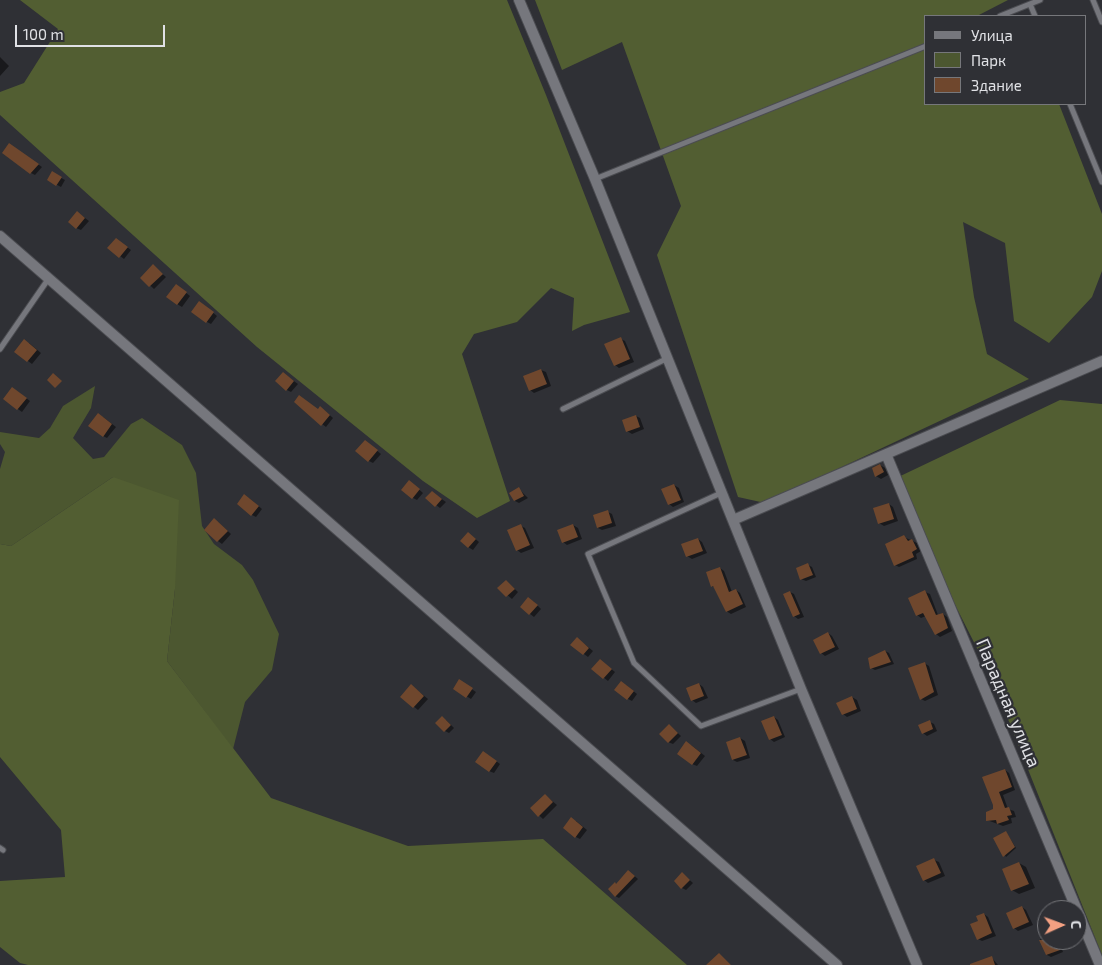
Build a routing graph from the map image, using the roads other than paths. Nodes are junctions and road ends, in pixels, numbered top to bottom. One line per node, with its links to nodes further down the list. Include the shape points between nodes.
1 (519, 0): 10 (street)
2 (1040, 0): 4 (lane)
3 (1093, 0): 7 (lane)
4 (1030, 4): 5 (lane); 6 (lane)
5 (1002, 15)
6 (1035, 15)
7 (1102, 22)
8 (924, 47): 10 (lane)
9 (1070, 105): 11 (lane)
10 (596, 179): 15 (street)
11 (1102, 182)
12 (0, 236): 13 (street)
13 (49, 278): 14 (lane); 22 (street)
14 (0, 349)
15 (668, 358): 17 (lane); 19 (street)
16 (1102, 361): 18 (street)
17 (563, 409)
18 (886, 454): 20 (street); 24 (street, Парадная улица)
19 (722, 492): 20 (street); 21 (lane, via 588,554 634,663 701,726)
20 (733, 520): 21 (street)
21 (801, 689): 23 (street)
22 (837, 965)
23 (917, 965)
24 (1100, 965)

